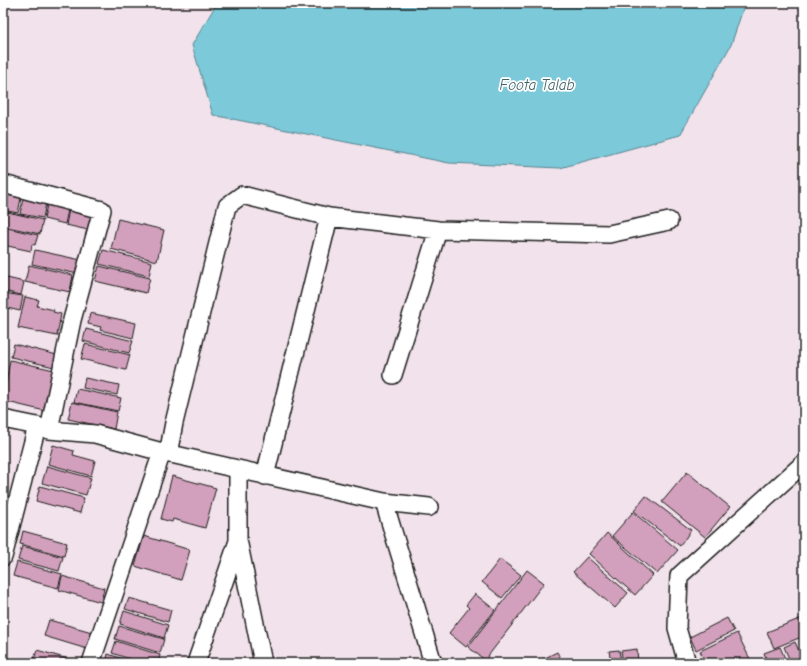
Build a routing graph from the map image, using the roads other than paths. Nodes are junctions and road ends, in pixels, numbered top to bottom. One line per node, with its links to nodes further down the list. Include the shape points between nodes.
1 (3, 184): 7 (street, via 102,210)
2 (329, 217): 4 (street); 8 (street, via 242,195 227,206); 11 (street)
3 (670, 221): 4 (street, via 609,234)
4 (438, 230): 5 (street)
5 (393, 375)
6 (3, 419): 7 (street)
7 (43, 428): 8 (street, via 95,434); 15 (street)
8 (165, 453): 10 (street); 16 (street)
9 (804, 463): 20 (street, via 679,576 677,628)
10 (238, 470): 11 (street); 14 (street)
11 (265, 476): 12 (street)
12 (384, 502): 13 (street); 19 (street)
13 (429, 507)
14 (238, 540): 17 (street); 18 (street)
15 (3, 557)
16 (91, 663)
17 (196, 663)
18 (263, 663)
19 (433, 663)
20 (687, 663)

